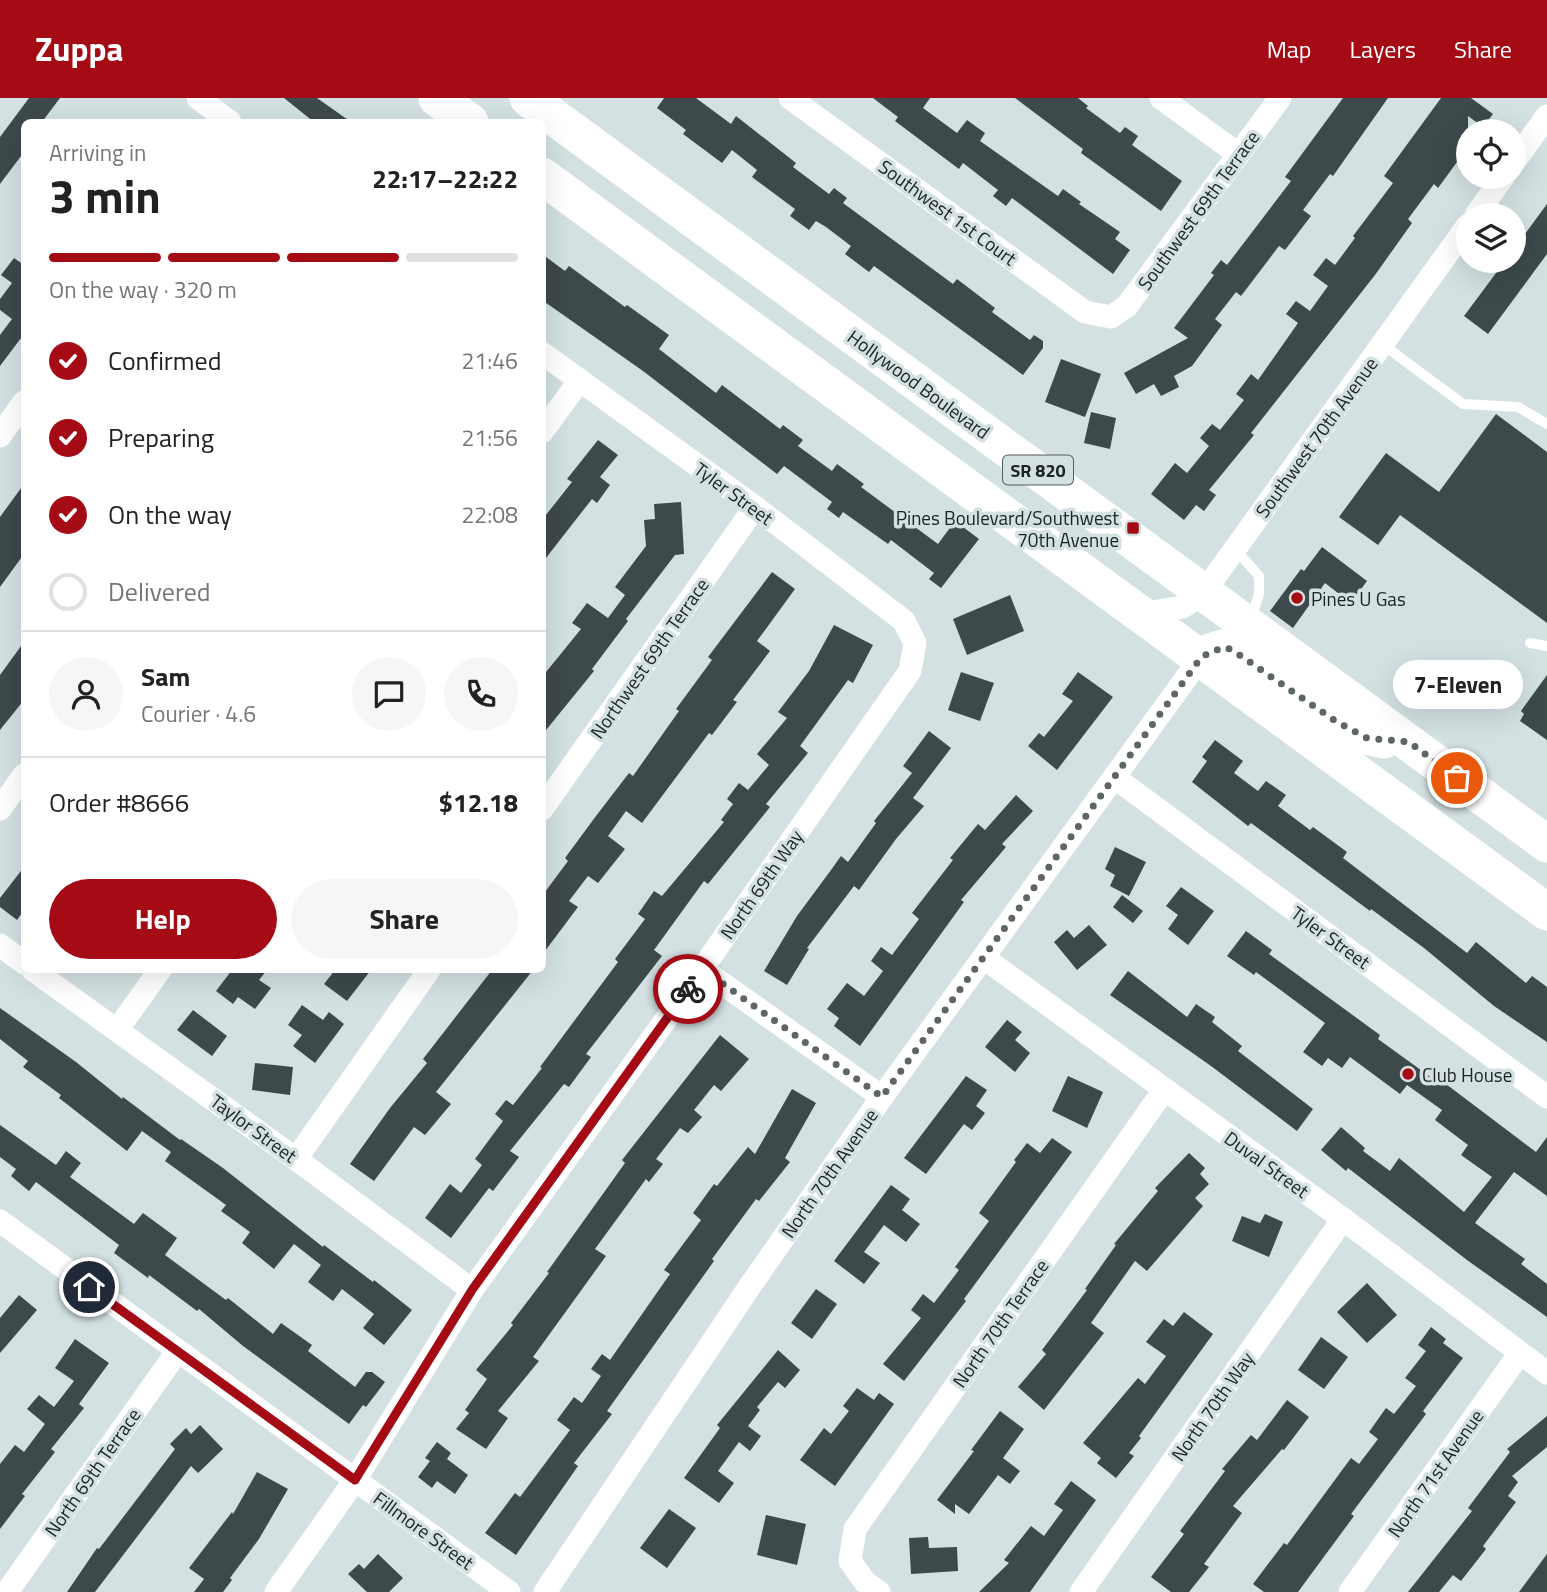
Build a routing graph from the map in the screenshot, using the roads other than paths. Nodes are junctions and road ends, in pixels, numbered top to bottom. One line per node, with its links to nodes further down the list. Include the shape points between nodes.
1 (198, 98): 10 (street)
2 (437, 98): 11 (highway)
3 (528, 98): 26 (highway, Hollywood Boulevard / SR 820)
4 (790, 98): 16 (street, Southwest 1st Court, via 1085,312)
5 (1161, 98): 13 (street)
6 (1280, 98): 13 (street, Southwest 69th Terrace)
7 (1535, 98): 8 (street)
8 (1547, 107)
9 (1547, 116): 12 (street)
10 (223, 119)
11 (466, 119)
12 (1526, 145)
13 (1238, 154): 16 (street, Southwest 69th Terrace, via 1127,306)
14 (546, 179): 27 (highway, SR 820)
15 (1456, 242): 17 (street, Southwest 70th Avenue)
16 (1111, 317)
17 (1382, 345): 21 (lane, via 1464,404 1518,407); 25 (street, Southwest 70th Avenue)
18 (546, 356): 19 (street, Tyler Street)
19 (580, 380): 22 (street); 24 (street, Tyler Street)
20 (21, 406): 23 (street)
21 (1547, 424)
22 (546, 427)
23 (0, 436)
24 (755, 507): 29 (street, Tyler Street, via 904,621); 36 (street, Northwest 69th Terrace)
25 (1235, 549): 26 (street, Southwest 70th Avenue); 28 (lane, via 1259,576 1259,594)
26 (1204, 592): 27 (street, Southwest 70th Avenue, via 1183,607); 28 (highway, Hollywood Boulevard / SR 820)
27 (1139, 614): 32 (highway, SR 820)
28 (1249, 625): 33 (highway, Hollywood Boulevard / SR 820)
29 (915, 643): 45 (street, North 69th Way, via 910,671)
30 (1531, 643): 31 (lane)
31 (1547, 646)
32 (1200, 659): 33 (highway, via 1226,647 1367,738); 34 (street, North 70th Avenue); 39 (highway, SR 820)
33 (1409, 742): 38 (highway, Hollywood Boulevard / SR 820)
34 (1114, 777): 43 (street, North 70th Avenue); 52 (street, Tyler Street)
35 (21, 779): 37 (street)
36 (546, 803)
37 (0, 809)
38 (1547, 844)
39 (1498, 877): 40 (highway, via 1516,870); 41 (highway, SR 820)
40 (1547, 893)
41 (1547, 912)
42 (0, 945): 44 (street)
43 (984, 958): 50 (street, Duval Street); 51 (street, North 70th Avenue)
44 (21, 961)
45 (702, 969): 51 (street); 56 (street, North 69th Way)
46 (37, 973): 49 (street, Taylor Street)
47 (158, 973): 49 (street)
48 (427, 973): 53 (street)
49 (117, 1030): 53 (street, Taylor Street)
50 (1164, 1090): 54 (street, Duval Street); 65 (street, North 70th Terrace, via 855,1529 850,1561)
51 (882, 1097): 64 (street, North 70th Avenue)
52 (1547, 1097)
53 (296, 1159): 56 (street, Taylor Street)
54 (1343, 1219): 58 (street, Duval Street); 66 (street, North 70th Way)
55 (0, 1223): 57 (street, Fillmore Street)
56 (472, 1290): 60 (street, North 69th Way)
57 (177, 1352): 60 (street, Fillmore Street); 61 (street, North 69th Terrace)
58 (1520, 1353): 59 (street, Duval Street); 67 (street, North 71st Avenue)
59 (1547, 1373)
60 (355, 1480): 62 (street); 63 (street, Fillmore Street)
61 (7, 1592)
62 (276, 1592)
63 (509, 1592)
64 (545, 1592)
65 (879, 1592)
66 (1081, 1592)
67 (1350, 1592)

